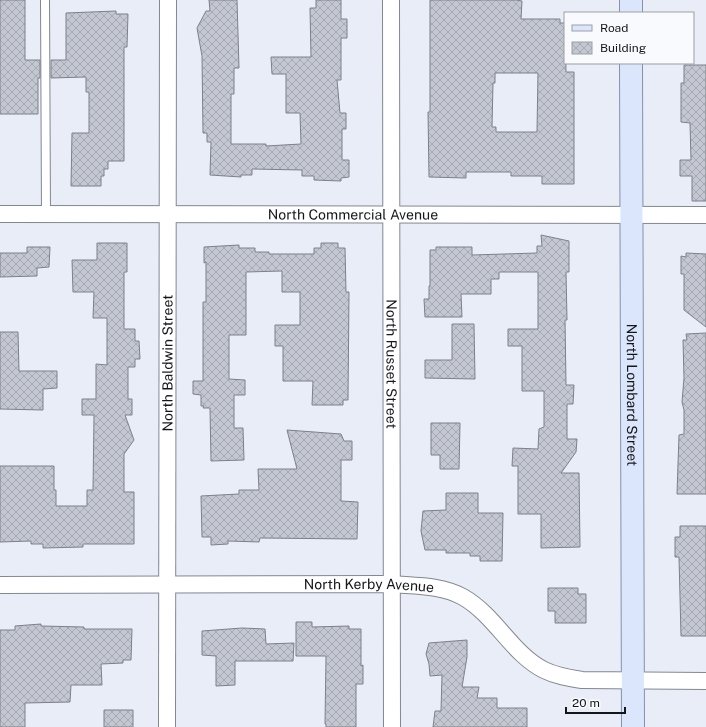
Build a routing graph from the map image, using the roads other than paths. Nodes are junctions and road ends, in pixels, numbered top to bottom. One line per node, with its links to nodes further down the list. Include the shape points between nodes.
1 (45, 0): 8 (lane)
2 (168, 0): 9 (street, North Baldwin Street)
3 (391, 0): 10 (street, North Russet Street)
4 (630, 0): 5 (main road)
5 (631, 12)
6 (631, 64): 11 (main road, North Lombard Street)
7 (0, 214): 8 (street, North Commercial Avenue)
8 (46, 214): 9 (street, North Commercial Avenue)
9 (168, 214): 10 (street, North Commercial Avenue); 13 (street, North Baldwin Street)
10 (392, 214): 11 (street, North Commercial Avenue); 14 (street, North Russet Street)
11 (633, 215): 12 (street, North Commercial Avenue); 16 (main road, North Lombard Street)
12 (706, 215)
13 (167, 584): 14 (street, North Kerby Avenue); 15 (street, North Kerby Avenue); 18 (street, North Baldwin Street)
14 (392, 584): 16 (street, North Kerby Avenue, via 426,586 462,596 479,607 528,659 544,670 569,678); 19 (street, North Russet Street)
15 (0, 585)
16 (633, 680): 17 (street, North Kerby Avenue); 20 (main road, North Lombard Street)
17 (706, 680)
18 (167, 727)
19 (392, 727)
20 (633, 727)

